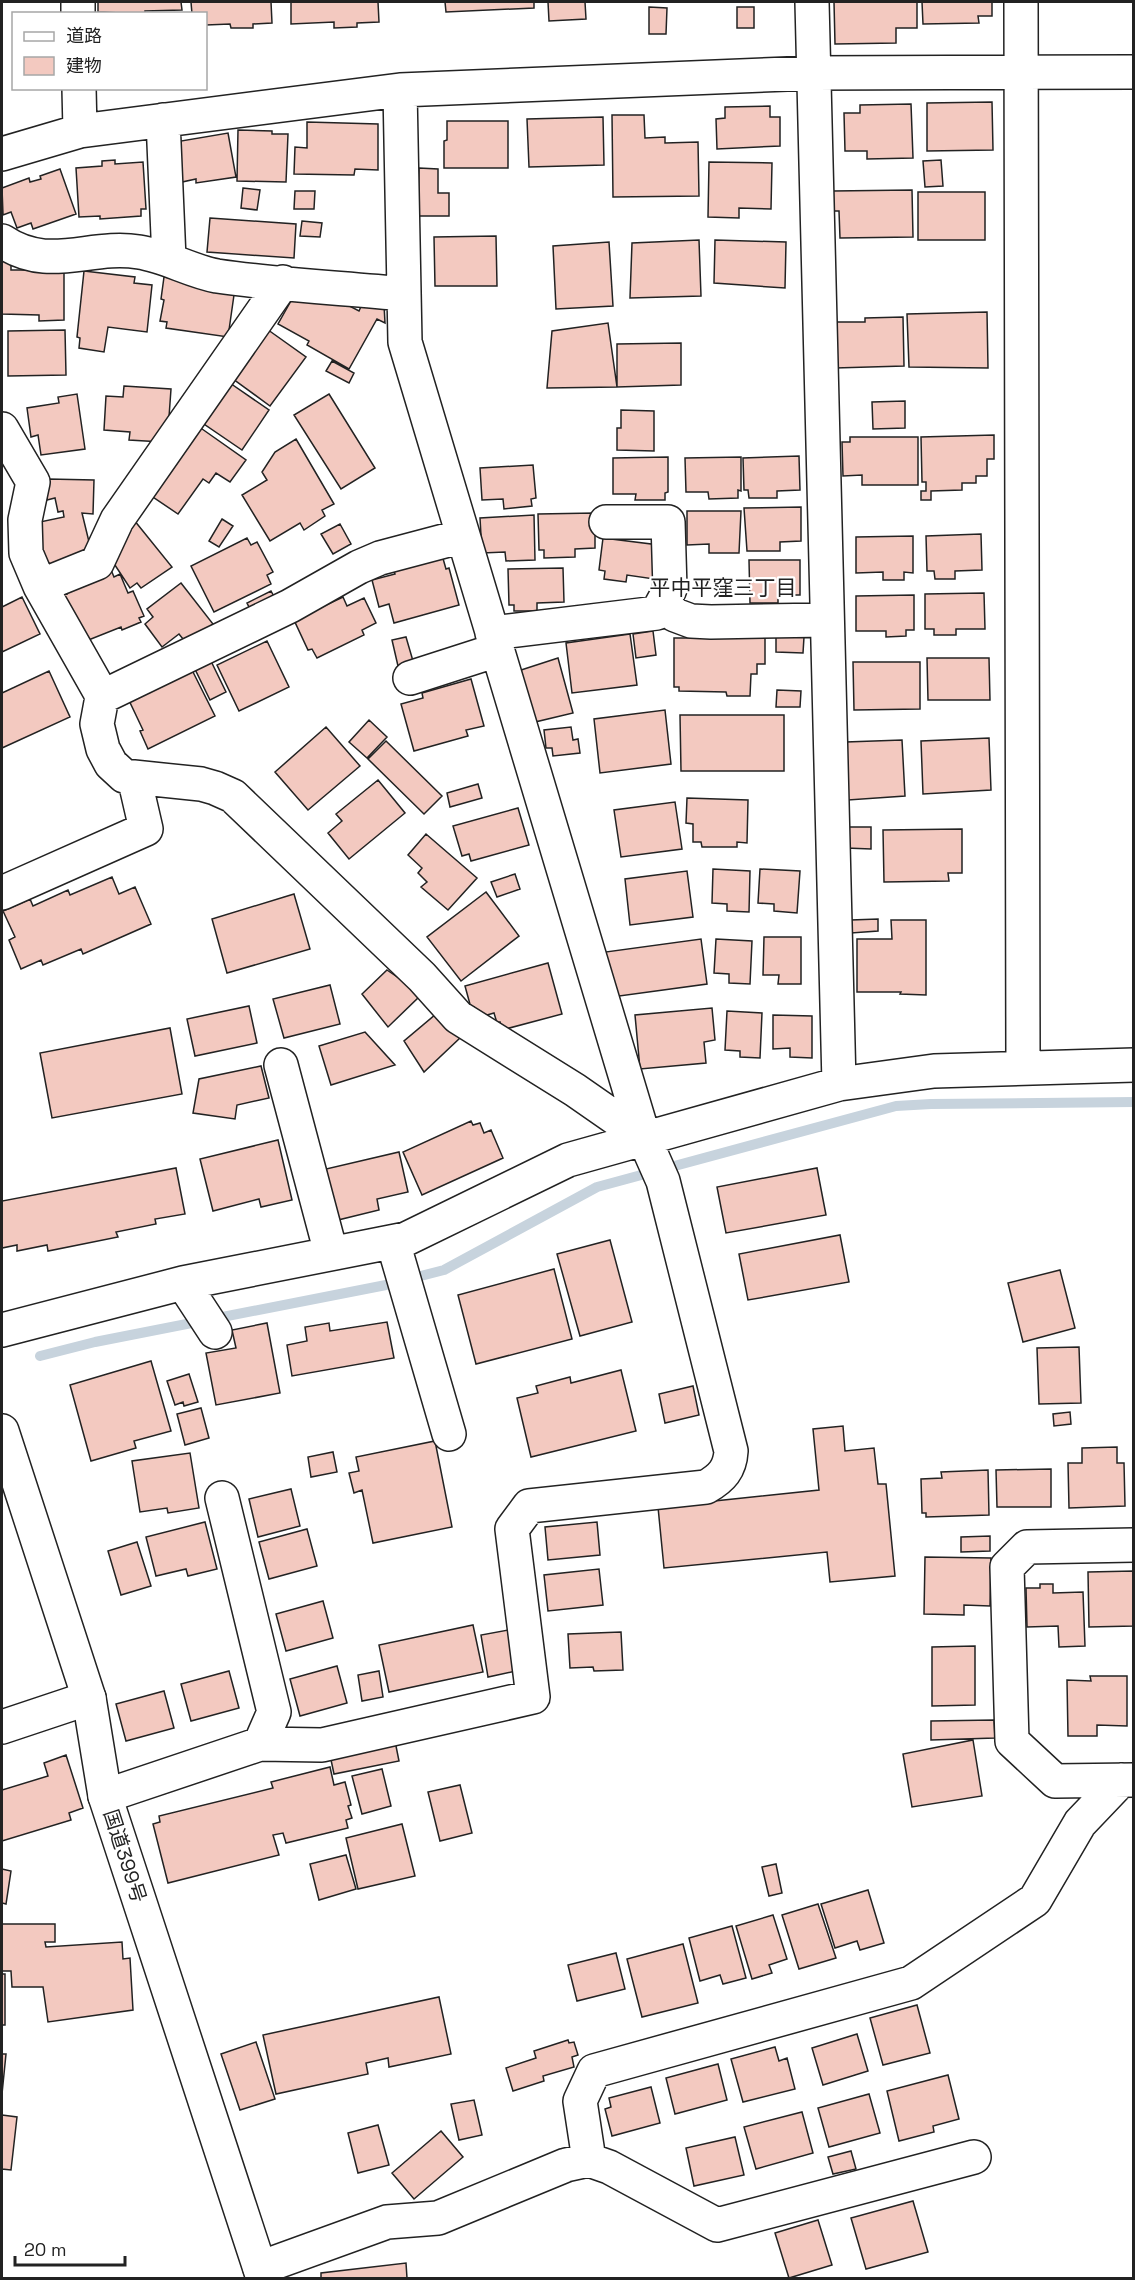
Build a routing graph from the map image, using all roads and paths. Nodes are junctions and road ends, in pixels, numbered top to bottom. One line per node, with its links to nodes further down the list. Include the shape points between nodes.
1 (812, 2): 5 (main road)
2 (1021, 2): 3 (main road)
3 (1022, 71): 4 (main road); 5 (main road); 28 (main road)
4 (1134, 72)
5 (813, 73): 7 (main road); 20 (main road)
6 (79, 90): 9 (main road)
7 (400, 90): 8 (main road); 14 (main road)
8 (163, 120): 9 (main road); 12 (main road)
9 (80, 131): 10 (main road)
10 (2, 154)
11 (2, 242): 12 (main road, via 36,257 116,250)
12 (169, 259): 13 (main road, via 183,267 216,275)
13 (283, 282): 14 (main road); 18 (main road, via 117,520 97,562)
14 (404, 294): 17 (main road, via 405,342)
15 (2, 429): 18 (main road, via 33,482 25,543)
16 (606, 522): 19 (main road, via 668,522 670,589)
17 (463, 536): 21 (main road); 23 (main road, via 359,567 290,606)
18 (40, 586): 23 (main road)
19 (664, 604): 20 (main road, via 675,615 691,621); 21 (main road, via 657,613)
20 (827, 620): 29 (main road)
21 (494, 641): 22 (main road); 30 (main road)
22 (410, 678)
23 (102, 697): 24 (main road, via 98,724 103,750 124,776)
24 (134, 777): 25 (main road, via 146,829); 30 (main road, via 201,784 233,796 422,977 458,1017)
25 (2, 893)
26 (281, 1065): 32 (main road)
27 (1134, 1065): 28 (main road)
28 (1023, 1067): 29 (main road, via 934,1071)
29 (838, 1084): 30 (main road)
30 (644, 1138): 31 (main road, via 568,1160); 42 (main road, via 663,1181 731,1451 727,1470 706,1488 529,1506 512,1529 533,1697 322,1745)
31 (393, 1242): 32 (main road); 37 (main road)
32 (331, 1253): 33 (main road)
33 (183, 1283): 34 (main road); 35 (main road)
34 (2, 1330)
35 (215, 1332)
36 (2, 1431): 40 (main road, 国道399号)
37 (449, 1434)
38 (222, 1498): 42 (main road, via 274,1712)
39 (1134, 1545): 43 (main road, via 1027,1547 1006,1567 1012,1741 1055,1780)
40 (89, 1698): 41 (main road); 44 (main road, 国道399号)
41 (2, 1727)
42 (260, 1744): 44 (main road)
43 (1127, 1780): 46 (main road, via 1080,1823 1035,1900 911,1983 594,2072 580,2102)
44 (105, 1796): 47 (main road, 国道399号)
45 (974, 2157): 46 (main road, via 717,2225)
46 (589, 2160): 47 (main road, via 566,2165 438,2218 387,2222)
47 (261, 2273)

